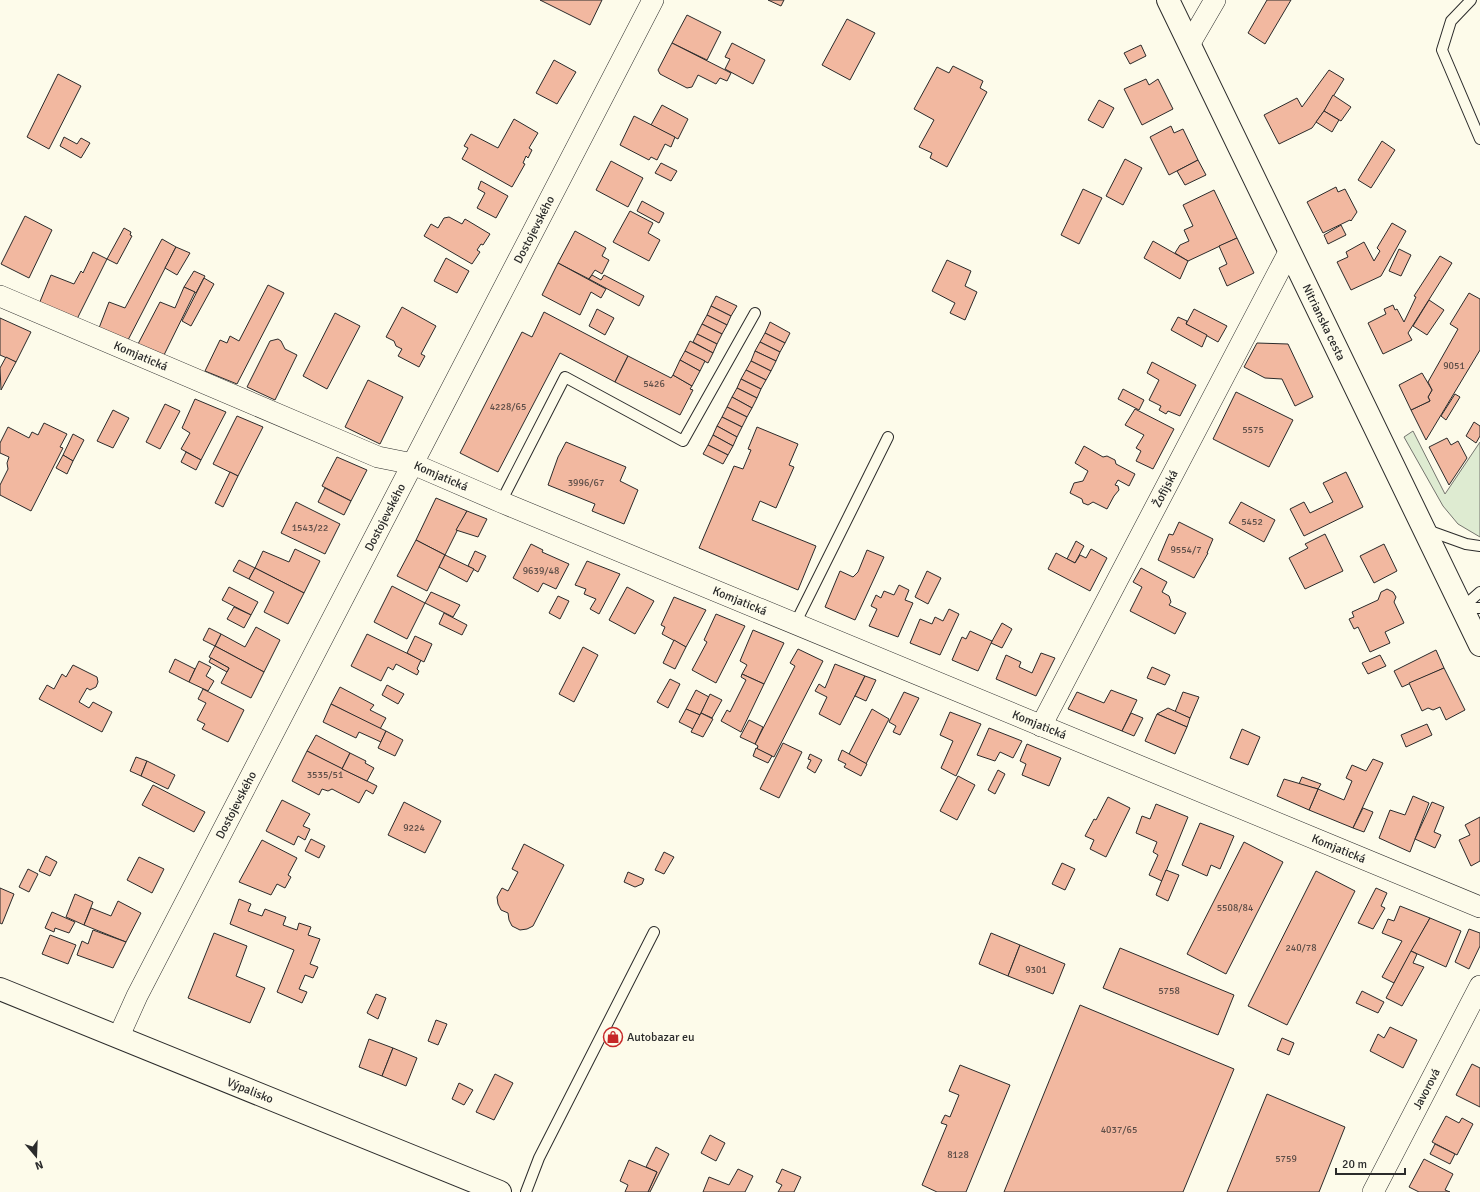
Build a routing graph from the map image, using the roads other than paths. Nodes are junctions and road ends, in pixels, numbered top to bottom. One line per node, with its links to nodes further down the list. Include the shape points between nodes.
1 (653, 0): 11 (street, Dostojevského)
2 (1168, 0): 5 (main road, Nitrianska cesta)
3 (1215, 0): 5 (street)
4 (1471, 0): 6 (lane, via 1451,21 1442,50)
5 (1190, 43): 7 (main road, Nitrianska cesta)
6 (1480, 139)
7 (1288, 252): 13 (main road, Nitrianska cesta); 19 (street, Žofijská)
8 (0, 296): 11 (street, Komjatická, via 378,457)
9 (755, 313): 12 (lane, via 683,441 565,377)
10 (888, 437): 17 (lane)
11 (412, 464): 12 (street, Komjatická); 24 (street, Dostojevského, via 137,996)
12 (501, 502): 17 (street, Komjatická)
13 (1423, 528): 14 (lane, via 1466,544); 16 (main road, Nitrianska cesta)
14 (1480, 546)
15 (1480, 592): 16 (lane)
16 (1471, 608): 18 (main road, Nitrianska cesta)
17 (794, 624): 19 (street, Komjatická)
18 (1480, 645)
19 (1041, 726): 20 (street, Komjatická)
20 (1480, 907)
21 (654, 932): 26 (lane, via 539,1158)
22 (1480, 986): 27 (street, Javorová)
23 (0, 989): 24 (main road, Výpalisko)
24 (119, 1036): 25 (main road, Výpalisko)
25 (500, 1192)
26 (526, 1192)
27 (1373, 1192)

